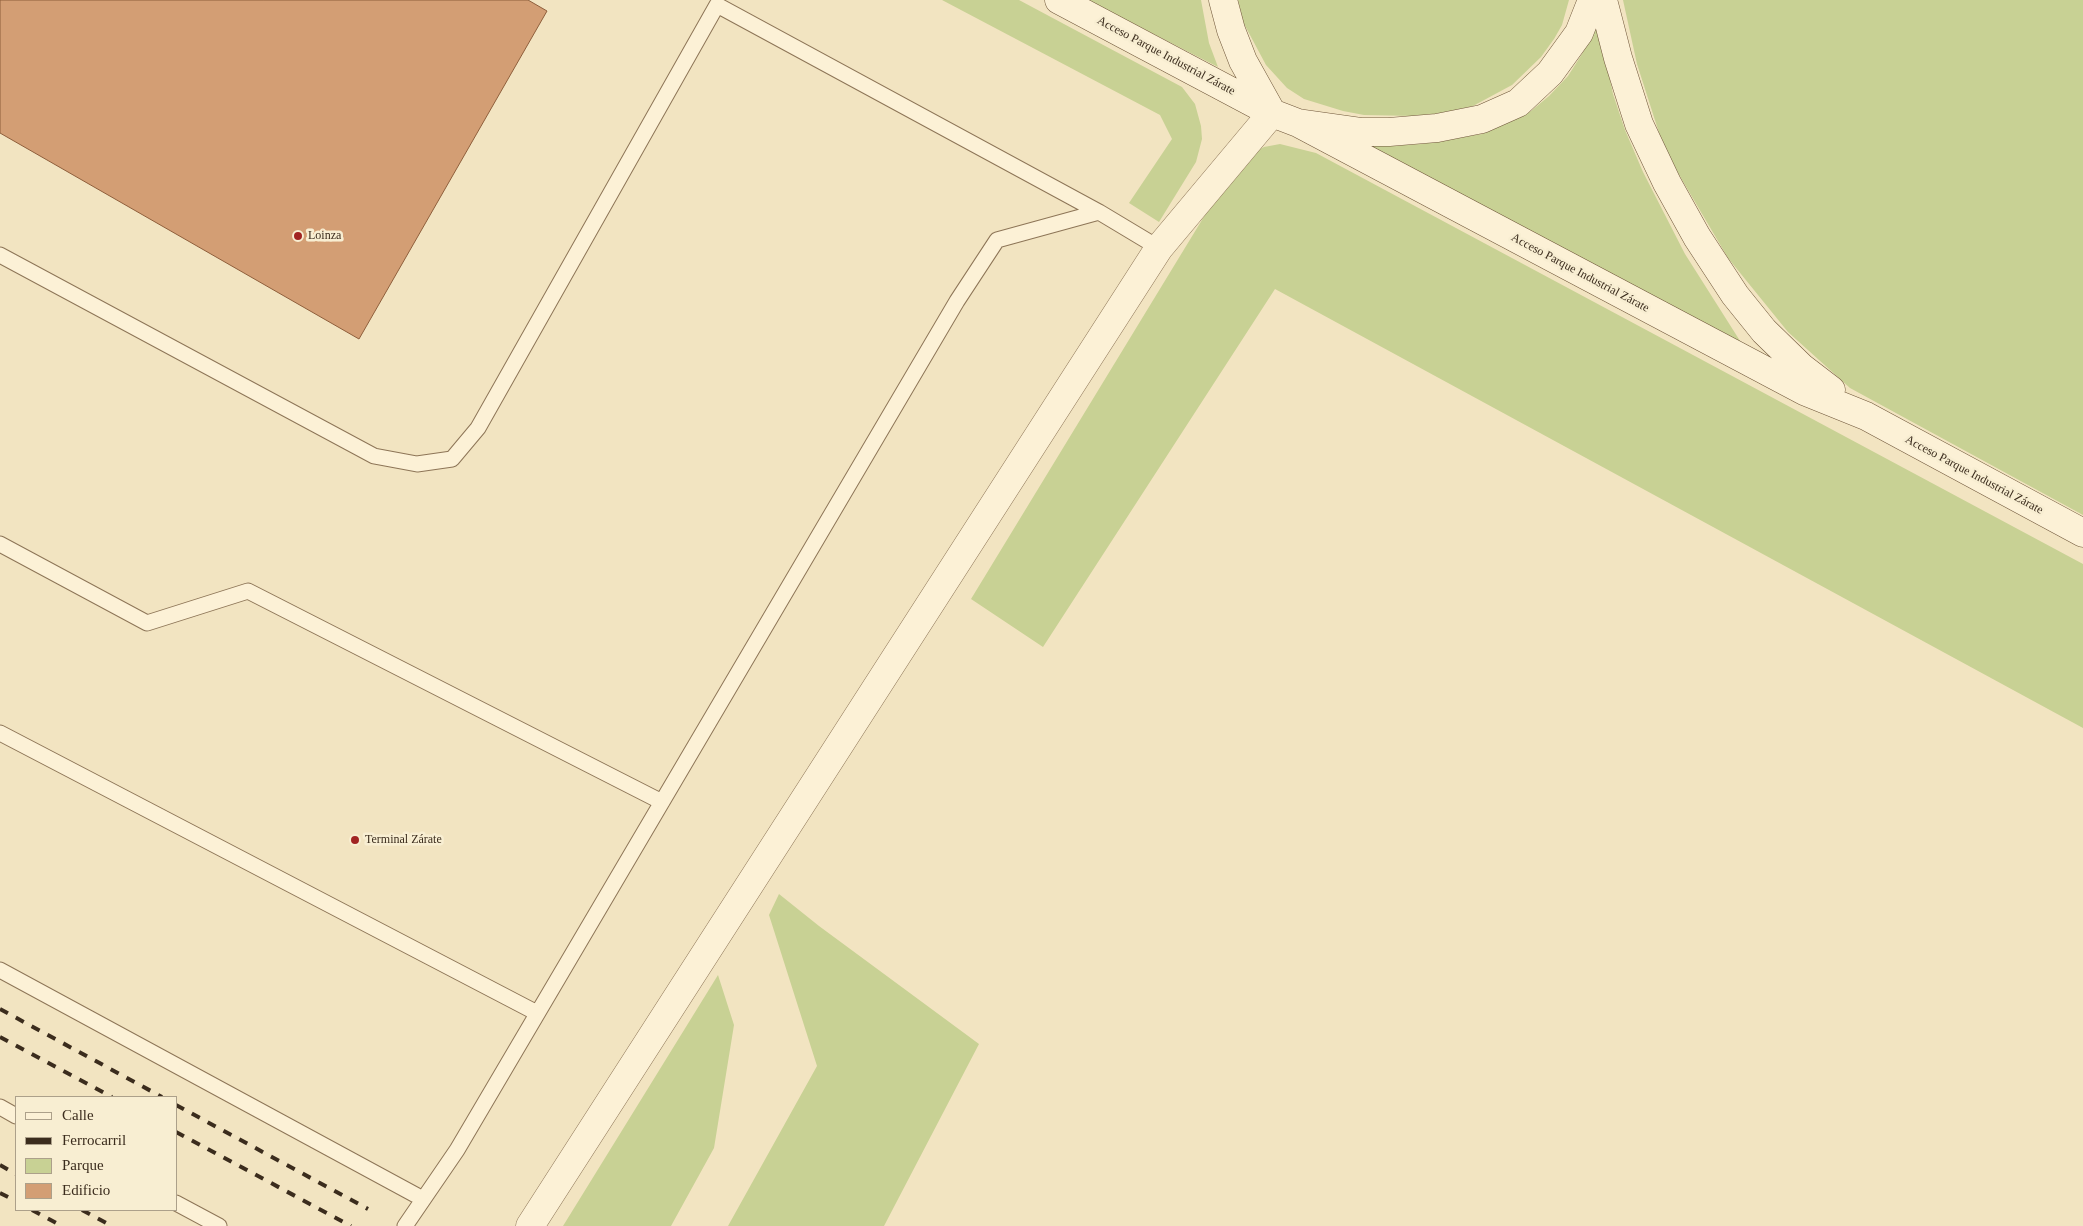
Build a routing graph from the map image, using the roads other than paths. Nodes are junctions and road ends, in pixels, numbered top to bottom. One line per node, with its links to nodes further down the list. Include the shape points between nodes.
1 (1059, 0): 6 (main road, Acceso Parque Industrial Zárate)
2 (1223, 0): 6 (main road, via 1242,61)
3 (1592, 0): 7 (main road, via 1579,33 1550,73 1518,103 1482,119 1437,128 1389,132 1362,132)
4 (1604, 0): 11 (main road, Acceso Parque Industrial Zárate, via 1639,124 1697,237 1735,295 1764,331 1801,367)
5 (713, 2): 8 (lane); 10 (lane, via 478,428 452,459 417,464 374,456)
6 (1272, 113): 7 (main road, Acceso Parque Industrial Zárate); 9 (main road)
7 (1298, 123): 11 (main road, Acceso Parque Industrial Zárate, via 1804,391)
8 (1099, 212): 9 (lane); 15 (lane, via 997,240 957,301)
9 (1159, 248): 24 (main road)
10 (0, 255)
11 (1866, 416): 12 (main road, Acceso Parque Industrial Zárate)
12 (2083, 533)
13 (0, 544): 15 (lane, via 147,623 248,591)
14 (0, 733): 17 (lane)
15 (662, 802): 17 (lane)
16 (0, 970): 20 (lane)
17 (537, 1013): 20 (lane, via 457,1150)
18 (0, 1107): 19 (lane)
19 (15, 1115)
20 (423, 1200): 23 (lane)
21 (178, 1204): 22 (lane)
22 (219, 1226)
23 (405, 1226)
24 (530, 1226)

